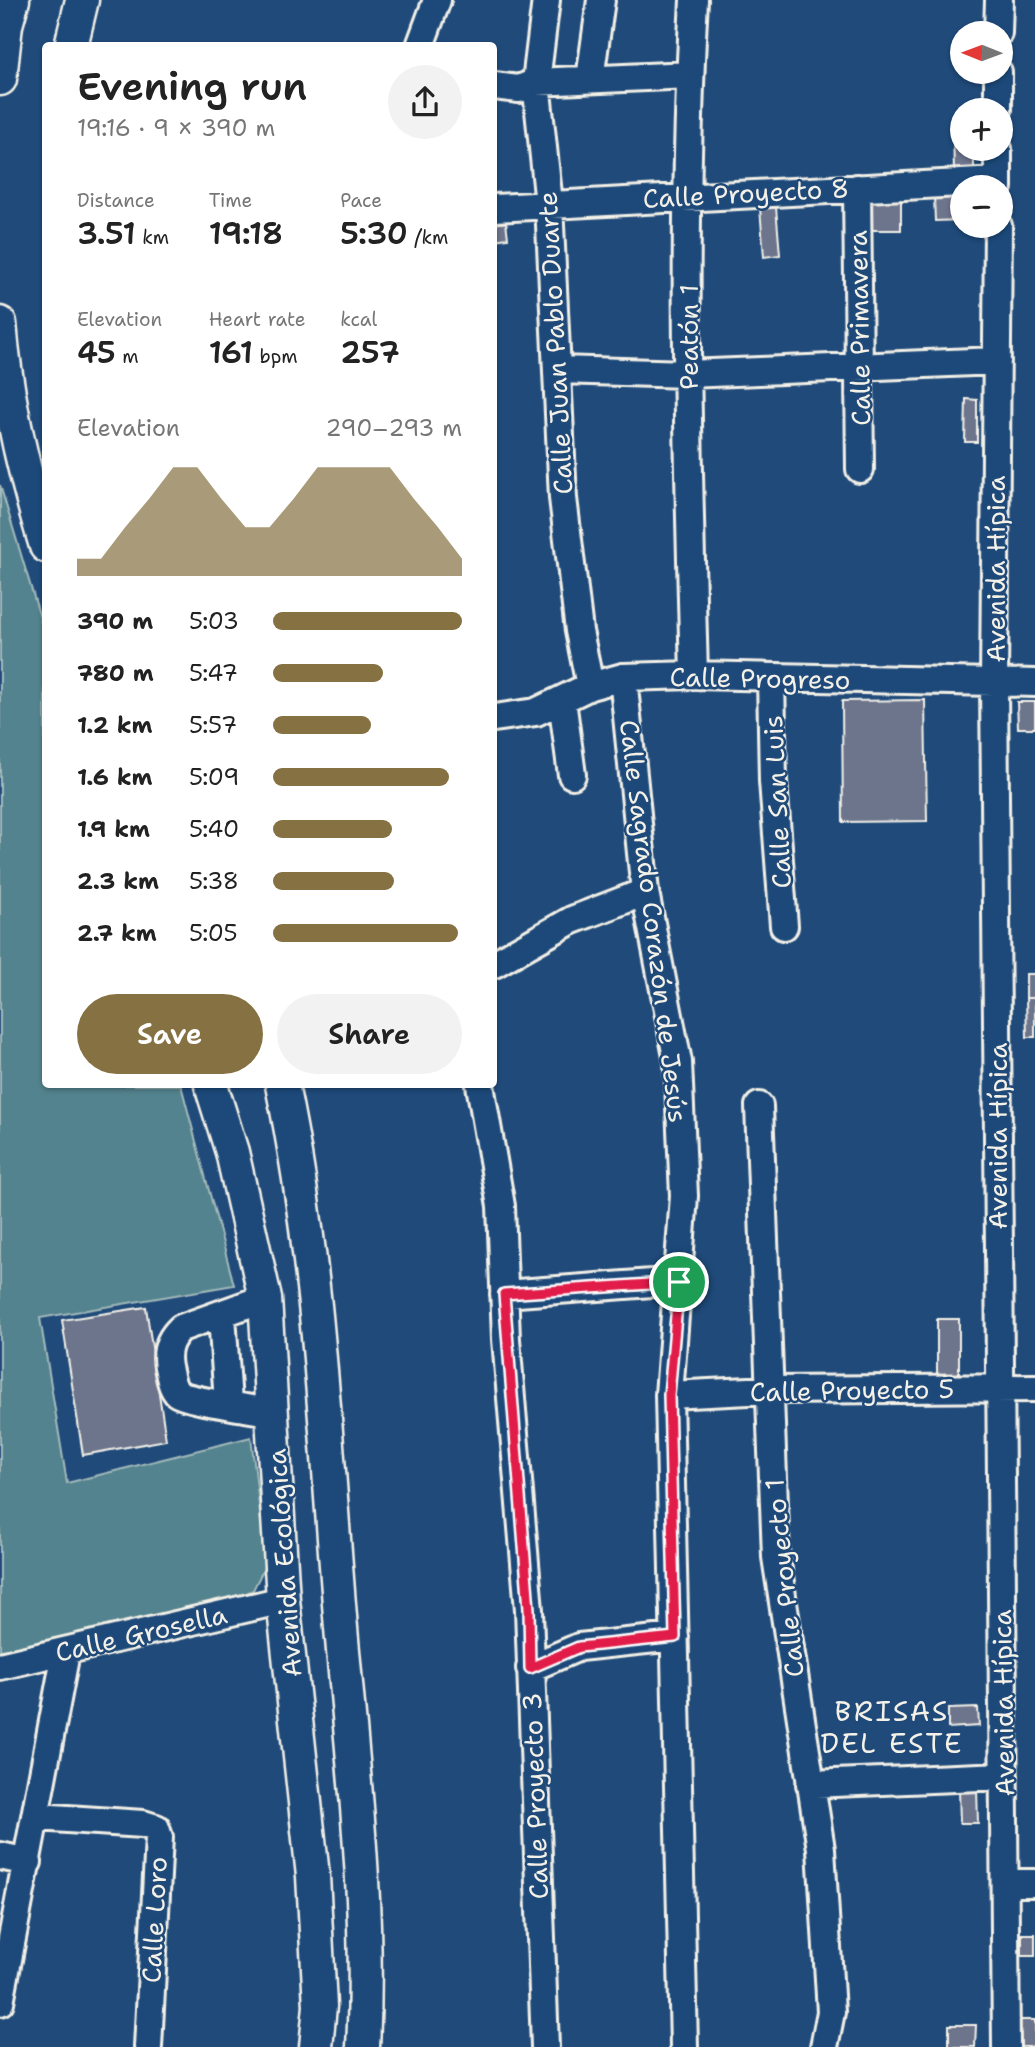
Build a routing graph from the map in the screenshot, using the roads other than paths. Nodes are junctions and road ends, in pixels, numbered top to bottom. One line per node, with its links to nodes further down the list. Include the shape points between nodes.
1 (13, 0): 12 (main road)
2 (82, 0): 9 (main road)
3 (437, 0): 10 (street)
4 (546, 0): 14 (street, Calle Juan Pablo Duarte)
5 (601, 0): 13 (street)
6 (694, 0): 11 (street, Peatón 1)
7 (999, 0): 8 (street)
8 (998, 21)
9 (72, 42)
10 (421, 42)
11 (690, 75): 13 (street); 18 (street, Peatón 1)
12 (0, 79)
13 (590, 79): 14 (street)
14 (536, 82): 15 (street, via 519,89); 19 (street, Calle Juan Pablo Duarte)
15 (497, 86)
16 (950, 185): 17 (street, Calle Proyecto 8)
17 (857, 188): 18 (street, Calle Proyecto 8); 24 (street, Calle Primavera)
18 (689, 196): 19 (street, Calle Proyecto 8); 26 (street, Peatón 1)
19 (549, 204): 20 (street, Calle Proyecto 8); 25 (street, Calle Juan Pablo Duarte)
20 (497, 208)
21 (998, 238): 23 (street, Avenida Hípica)
22 (0, 323): 28 (main road, via 3,362)
23 (997, 361): 24 (street); 32 (street, Avenida Hípica)
24 (859, 368): 26 (street); 27 (street, Calle Primavera)
25 (559, 370): 26 (street); 34 (street, Calle Juan Pablo Duarte, via 563,498)
26 (687, 374): 29 (street, Peatón 1)
27 (860, 469)
28 (42, 531)
29 (694, 675): 30 (street, Calle Progreso); 31 (street, Calle Progreso)
30 (623, 677): 34 (street, Calle Progreso); 38 (street, Calle Sagrado Corazón de Jesús)
31 (771, 677): 32 (street, Calle Progreso); 39 (street, Calle San Luis)
32 (994, 682): 33 (street, Calle Progreso); 49 (street, Avenida Hípica)
33 (1035, 683)
34 (590, 685): 35 (street, Calle Progreso)
35 (562, 700): 36 (street, Calle Progreso, via 536,712); 37 (street)
36 (497, 718)
37 (572, 775)
38 (645, 892): 40 (street, via 572,920); 45 (street, Calle Sagrado Corazón de Jesús, via 678,1062 684,1196)
39 (784, 926)
40 (497, 962)
41 (212, 1088): 47 (main road, Avenida Ecológica, via 232,1152)
42 (283, 1088): 70 (main road, via 315,1285 327,1411 363,1872)
43 (481, 1088): 46 (street, Calle Proyecto 3, via 501,1206)
44 (759, 1106): 51 (street, Calle Proyecto 1)
45 (679, 1282): 46 (street); 52 (street, Calle Sagrado Corazón de Jesús)
46 (504, 1294): 59 (street, Calle Proyecto 3)
47 (265, 1298): 48 (street); 54 (main road, Avenida Ecológica)
48 (222, 1315): 53 (street); 53 (street, via 181,1328 173,1336 167,1361 177,1393 188,1399)
49 (999, 1388): 50 (street, Calle Proyecto 5); 51 (street, Calle Proyecto 5); 60 (street, Avenida Hípica)
50 (1035, 1388)
51 (769, 1390): 52 (street, Calle Proyecto 5); 61 (street, Calle Proyecto 1, via 776,1557)
52 (669, 1395): 56 (street, Calle Sagrado Corazón de Jesús)
53 (228, 1403): 54 (street)
54 (273, 1413): 55 (main road, Avenida Ecológica)
55 (283, 1600): 57 (street, Calle Grosella); 69 (main road, Avenida Ecológica, via 313,1876 320,2006)
56 (675, 1637): 59 (street, via 579,1647); 72 (street, Calle Sagrado Corazón de Jesús)
57 (66, 1651): 58 (street, Calle Grosella); 62 (street)
58 (0, 1666)
59 (530, 1668): 71 (street, Calle Proyecto 3)
60 (1003, 1776): 61 (street); 65 (street, Avenida Hípica)
61 (810, 1784): 73 (street, Calle Proyecto 1, via 821,1849 831,2012)
62 (37, 1816): 64 (street); 68 (street, Calle Loro, via 156,1828)
63 (0, 1856): 64 (street)
64 (28, 1862): 67 (street)
65 (1005, 1883): 66 (street); 74 (street, Avenida Hípica)
66 (1035, 1884)
67 (0, 2002)
68 (148, 2047)
69 (316, 2047)
70 (363, 2047)
71 (545, 2047)
72 (684, 2047)
73 (824, 2047)
74 (1006, 2047)

